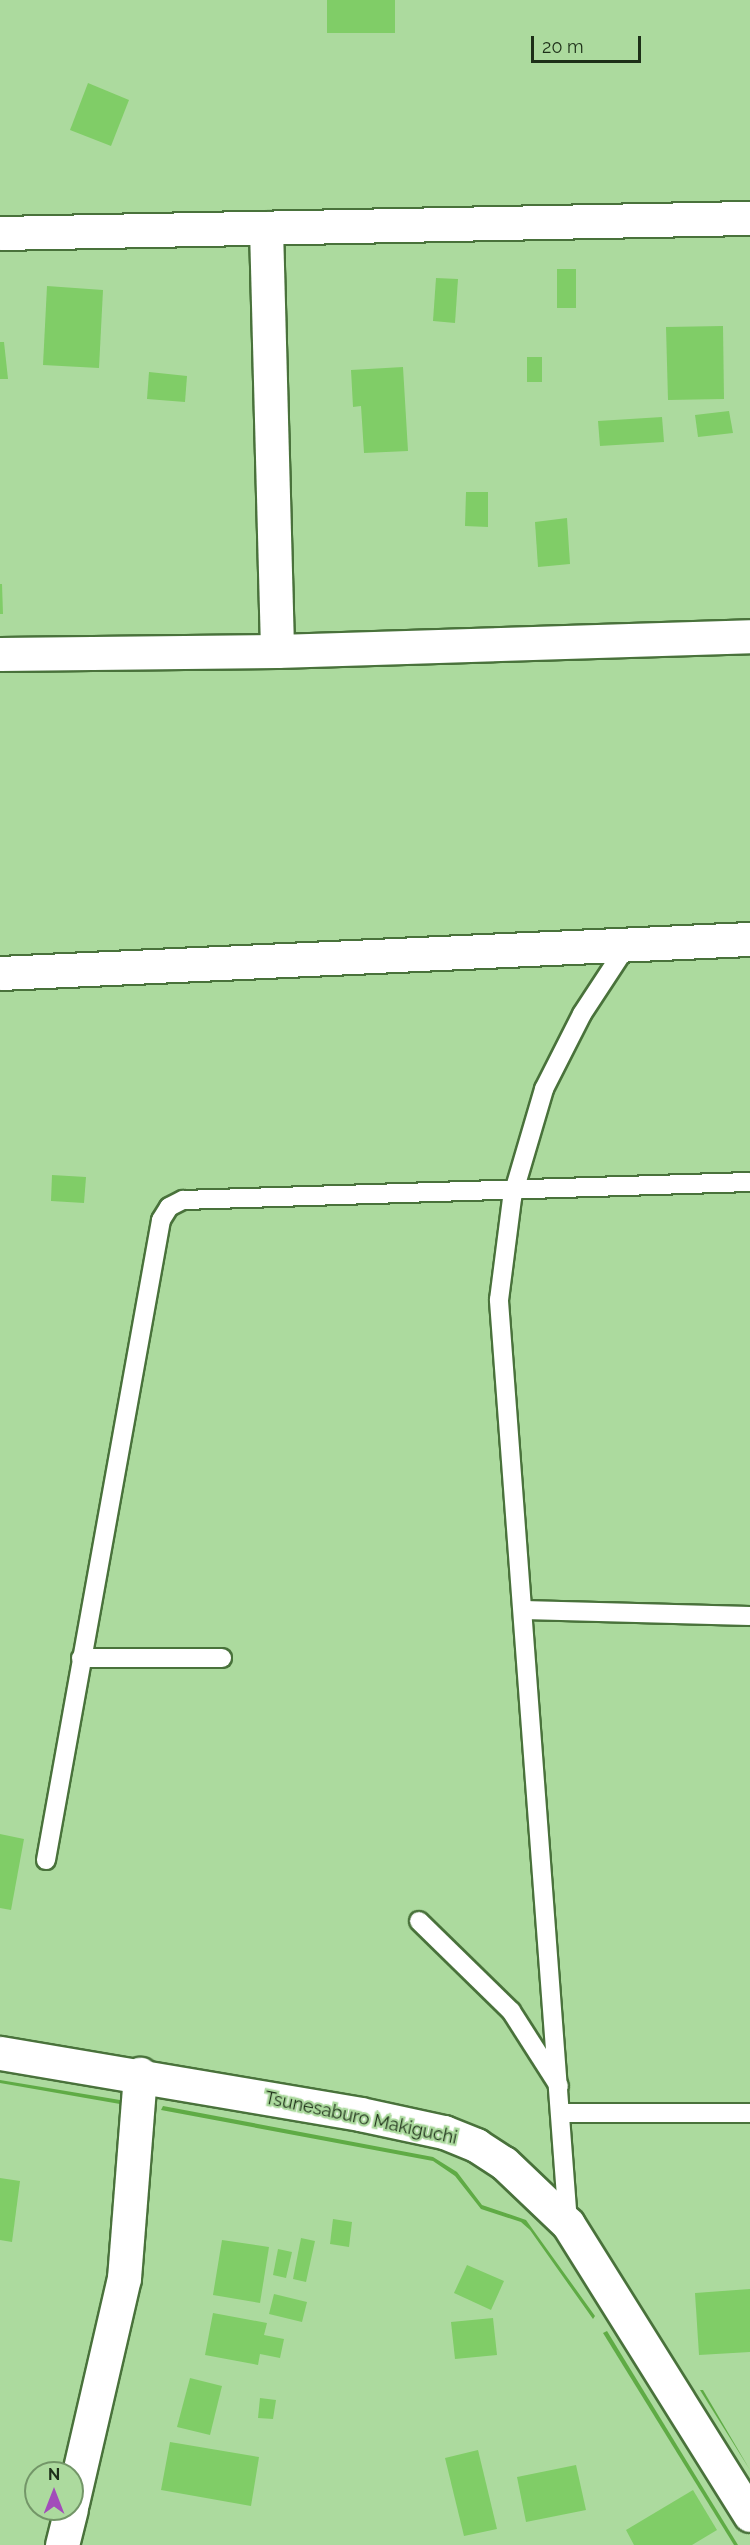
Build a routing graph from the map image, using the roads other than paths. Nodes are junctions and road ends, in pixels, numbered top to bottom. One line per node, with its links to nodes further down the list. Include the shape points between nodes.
1 (750, 218): 2 (street)
2 (266, 228): 3 (street); 5 (street)
3 (0, 233)
4 (750, 636): 5 (street)
5 (277, 651): 6 (street)
6 (0, 654)
7 (750, 939): 8 (street)
8 (628, 945): 9 (street); 11 (lane, via 582,1014 544,1089)
9 (0, 973)
10 (750, 1182): 11 (lane)
11 (514, 1191): 12 (lane, via 499,1300); 14 (lane, via 183,1200 169,1207 161,1220)
12 (523, 1610): 13 (lane); 20 (lane)
13 (750, 1616)
14 (81, 1658): 15 (lane); 16 (lane)
15 (222, 1658)
16 (46, 1860)
17 (419, 1921): 20 (lane, via 511,2011)
18 (0, 2053): 19 (street, Tsunesaburo Makiguchi)
19 (140, 2074): 23 (street, Tsunesaburo Makiguchi, via 444,2132 504,2163); 24 (street, via 124,2278)
20 (560, 2088): 22 (lane)
21 (750, 2113): 22 (lane)
22 (561, 2114): 23 (lane)
23 (568, 2224): 25 (street, Tsunesaburo Makiguchi)
24 (82, 2461)
25 (750, 2515)
26 (68, 2521): 27 (street)
27 (62, 2545)

